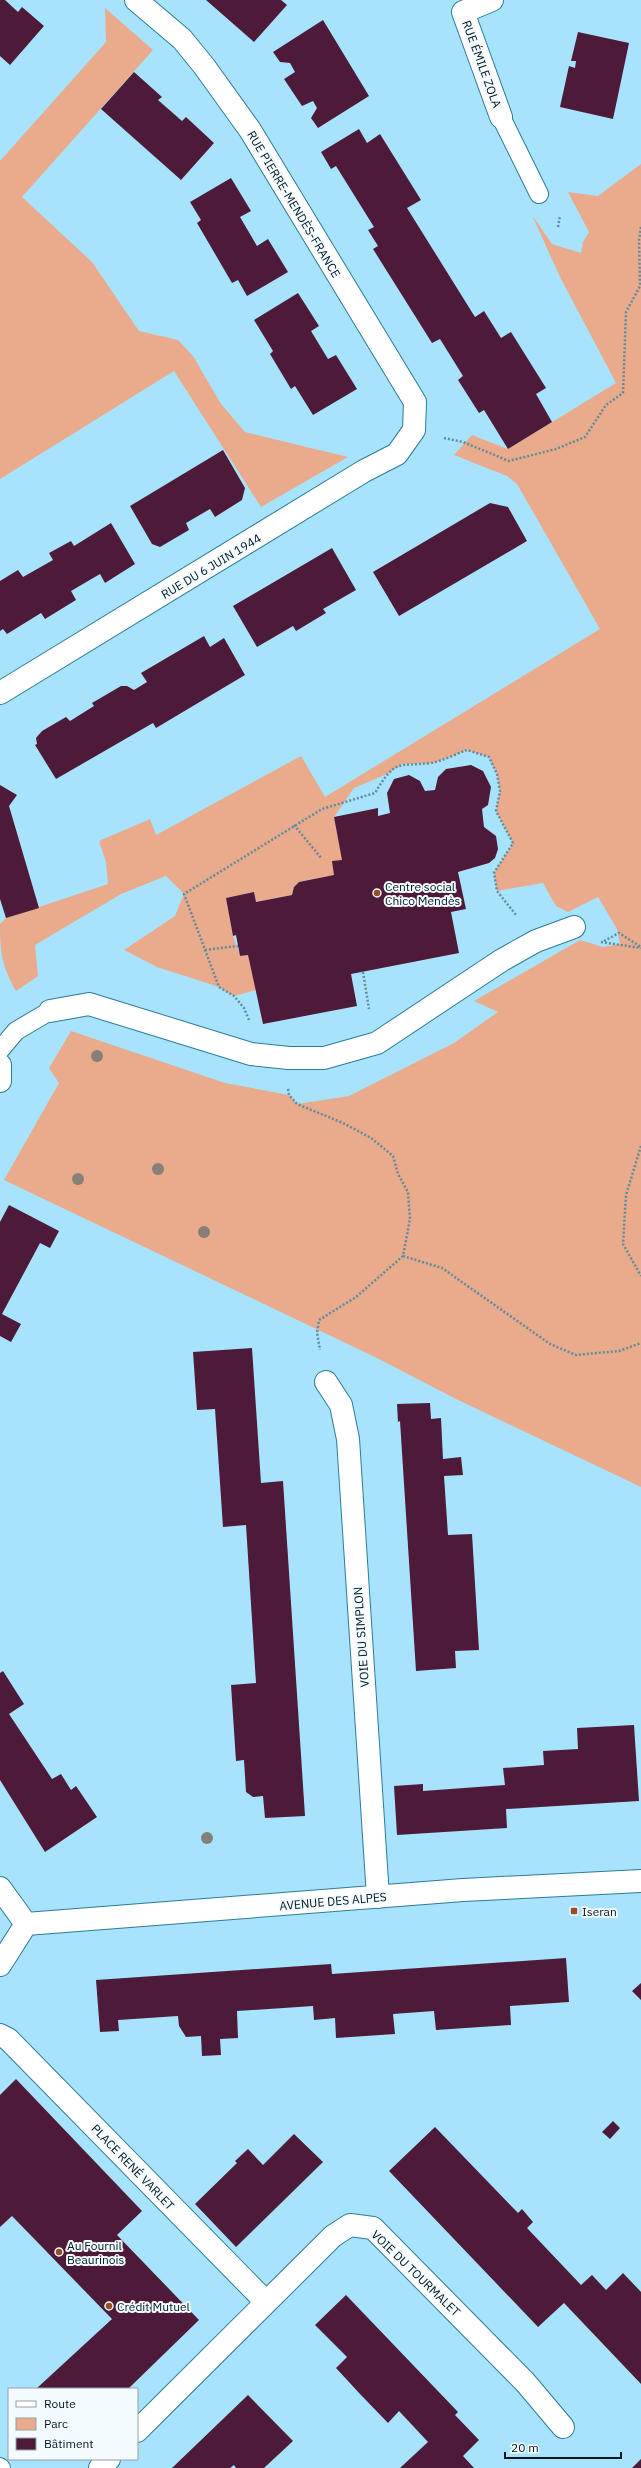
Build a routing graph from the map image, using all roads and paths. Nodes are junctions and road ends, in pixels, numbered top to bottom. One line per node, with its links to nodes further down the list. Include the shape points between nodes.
1 (136, 0): 8 (street, RUE PIERRE-MENDÈS-FRANCE, via 182,39 250,130 415,402)
2 (492, 0): 3 (street, RUE ÉMILE ZOLA)
3 (461, 6): 4 (street, RUE ÉMILE ZOLA)
4 (501, 117): 5 (lane)
5 (539, 194)
6 (641, 227): 7 (path)
7 (641, 262): 8 (path, via 640,286 626,312 623,393 606,405 585,437 556,449 508,461 463,442)
8 (414, 430): 9 (street, RUE DU 6 JUIN 1944, via 397,454)
9 (0, 693)
10 (294, 825): 11 (path); 13 (path, via 322,809 376,792 387,774 402,764 433,763 467,750 488,757 497,774 500,791 496,811 513,843 494,873 497,891); 17 (path, via 184,894)
11 (322, 858)
12 (574, 927): 13 (street); 14 (path, via 593,942)
13 (536, 941): 21 (street, via 502,960 377,1043 324,1058)
14 (604, 942): 16 (path); 16 (path, via 619,933)
15 (238, 946): 17 (path)
16 (641, 948)
17 (205, 950): 19 (path, via 219,987 234,996 244,1008)
18 (50, 1011): 20 (lane, via 16,1031); 21 (street, via 89,1004 251,1054)
19 (250, 1022)
20 (0, 1050)
21 (289, 1058): 25 (path, via 289,1095 297,1104 343,1122 371,1138 393,1156 398,1174 408,1192 410,1219)
22 (0, 1065): 23 (street)
23 (0, 1081)
24 (641, 1146): 26 (path, via 626,1195 623,1244)
25 (403, 1256): 27 (path, via 442,1268 550,1344 576,1355 619,1351); 28 (path, via 356,1297 319,1320 317,1333)
26 (641, 1276)
27 (641, 1343)
28 (326, 1382): 31 (street, VOIE DU SIMPLON, via 341,1405 348,1439)
29 (641, 1881): 31 (street, AVENUE DES ALPES)
30 (0, 1888): 32 (street)
31 (378, 1897): 32 (street, AVENUE DES ALPES)
32 (26, 1924): 33 (street)
33 (0, 1965)
34 (0, 2035): 35 (street, PLACE RENÉ VARLET, via 8,2039)
35 (265, 2301): 36 (street, VOIE DU TOURMALET, via 333,2236 350,2225 373,2228 525,2382); 37 (street, VOIE DU TOURMALET)
36 (563, 2427)
37 (138, 2430)
38 (108, 2460): 39 (street)
39 (100, 2468)

